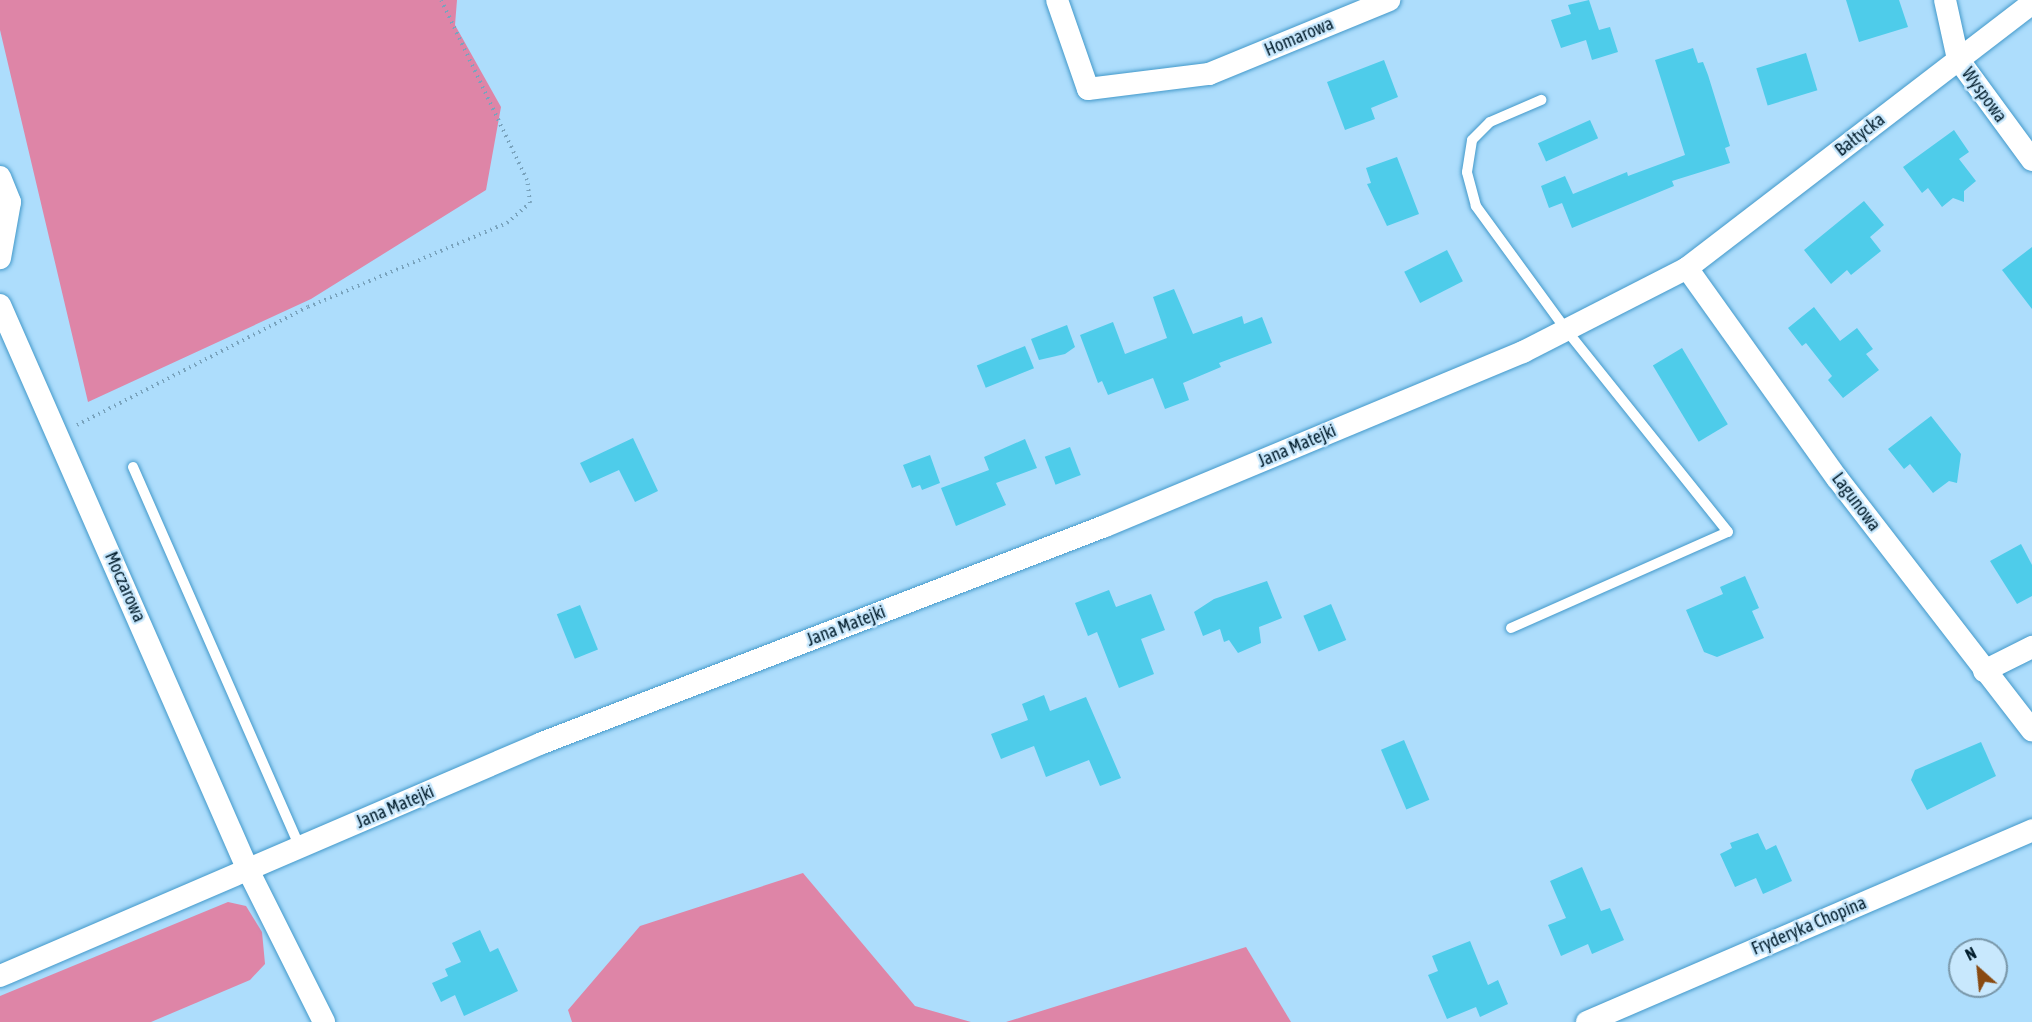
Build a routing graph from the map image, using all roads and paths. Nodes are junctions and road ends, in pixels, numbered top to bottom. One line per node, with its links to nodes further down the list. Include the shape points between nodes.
1 (441, 0): 14 (path, via 527,180 530,204 507,224 308,308)
2 (1057, 0): 4 (street, Homarowa, via 1089,89 1209,74)
3 (1945, 0): 6 (street)
4 (1382, 1)
5 (2032, 3): 6 (street, Bałtycka)
6 (1958, 59): 8 (street, Wyspowa); 11 (street, Bałtycka)
7 (1541, 100): 13 (lane, via 1490,122 1472,140 1467,172 1476,206)
8 (2032, 160)
9 (0, 177): 10 (street, via 10,202)
10 (0, 258)
11 (1688, 268): 13 (street, Jana Matejki); 18 (street, Lagunowa, via 1838,478)
12 (0, 305): 14 (street, Moczarowa)
13 (1567, 331): 16 (lane, via 1728,532); 21 (street, Jana Matejki, via 1116,521 542,743)
14 (58, 434): 22 (street, Moczarowa)
15 (133, 467): 21 (lane)
16 (1511, 628)
17 (2032, 647): 18 (street)
18 (1984, 671): 19 (street, Lagunowa)
19 (2032, 730)
20 (2032, 830): 25 (street, Fryderyka Chopina)
21 (300, 848): 22 (street, Jana Matejki)
22 (248, 870): 23 (street, Jana Matejki); 24 (street, Moczarowa)
23 (0, 976)
24 (324, 1022)
25 (1587, 1022)

